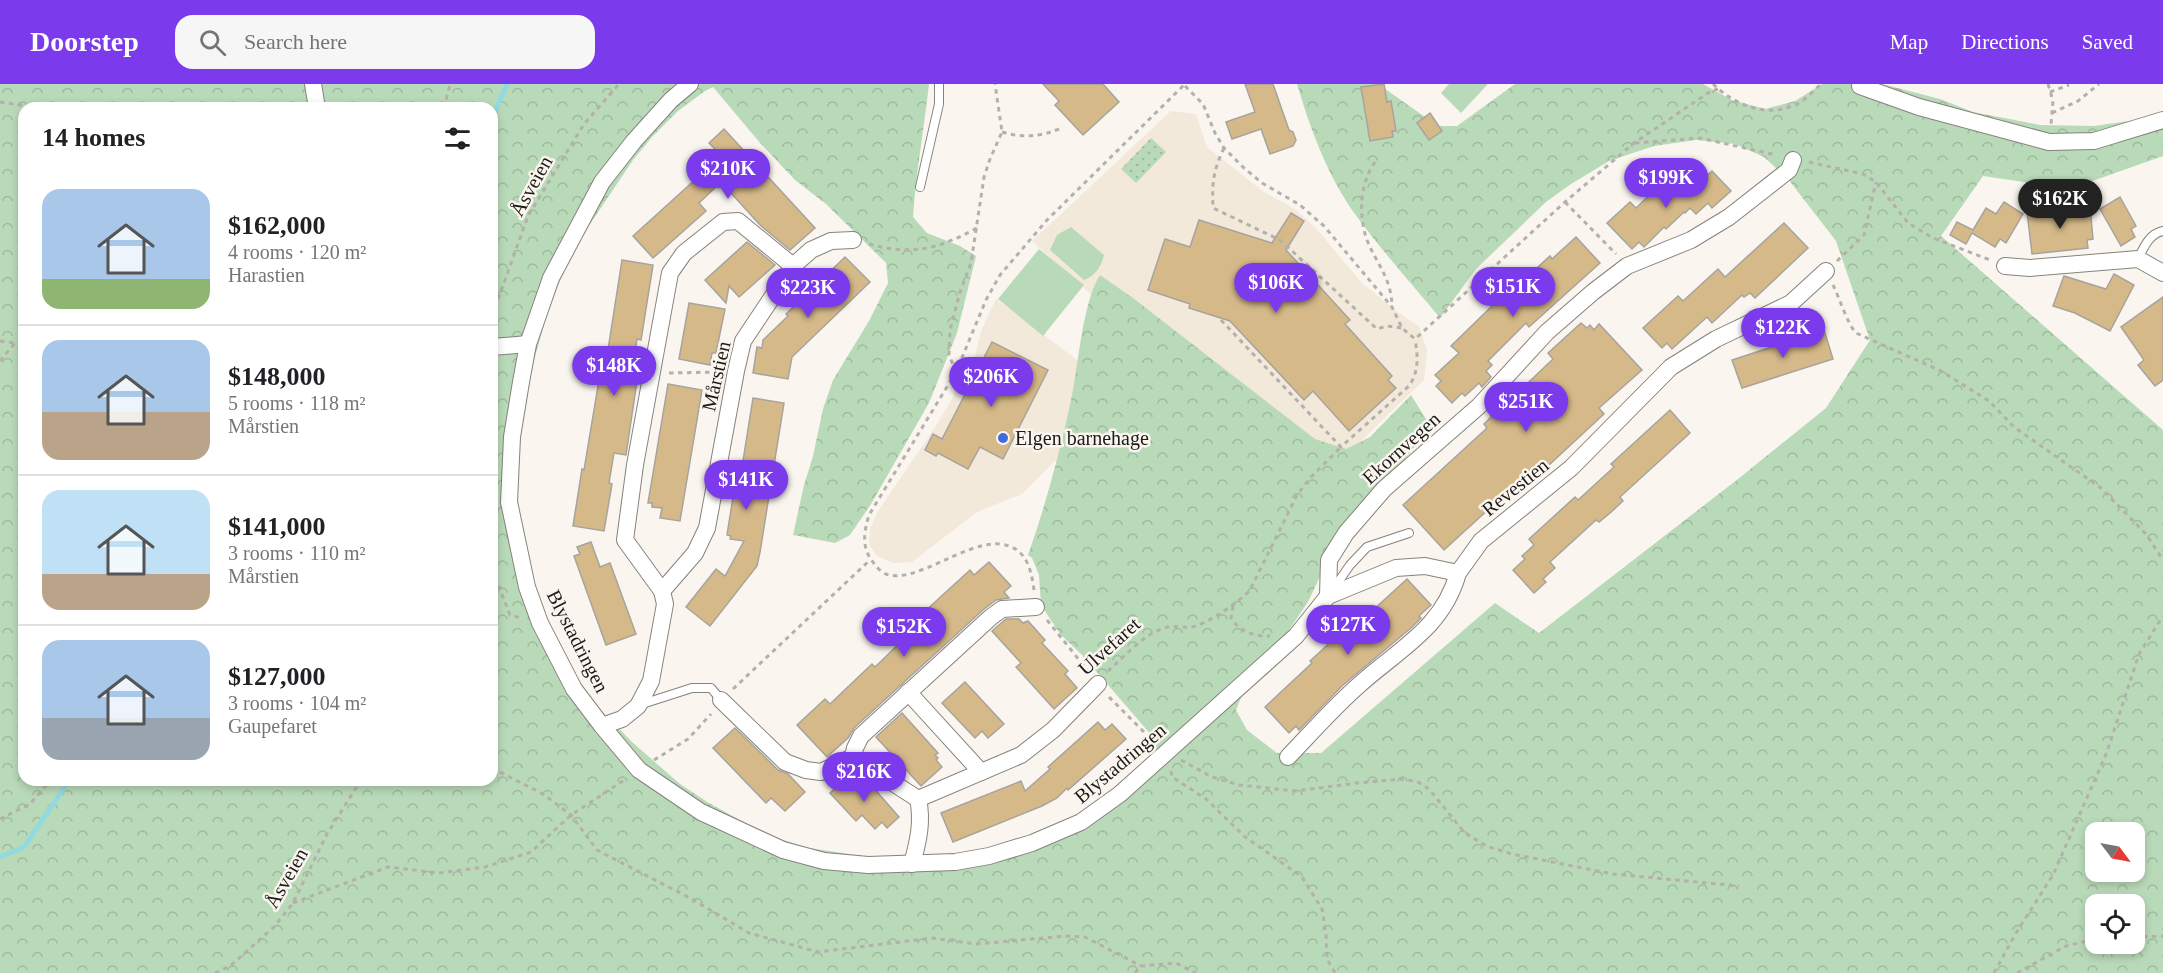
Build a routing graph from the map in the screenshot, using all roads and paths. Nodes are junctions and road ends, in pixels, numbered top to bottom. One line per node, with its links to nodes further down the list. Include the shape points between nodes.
1 (313, 84): 17 (street)
2 (450, 84): 18 (path)
3 (619, 84): 41 (path, Åsveien, via 584,124 528,216)
4 (690, 84): 49 (street, Blystadringen, via 634,141 602,182 551,278)
5 (939, 84): 30 (lane, via 939,104)
6 (995, 84): 23 (path)
7 (1184, 84): 26 (path, via 1203,104); 53 (path, via 1047,220 1000,274)
8 (1713, 84): 14 (path)
9 (1821, 84): 14 (path, via 1796,105 1769,110 1739,103)
10 (2048, 84): 15 (path)
11 (2099, 84): 20 (path, via 2078,101)
12 (1860, 86): 24 (street)
13 (2069, 86): 15 (path)
14 (1718, 89): 25 (path)
15 (2050, 92): 20 (path)
16 (0, 102): 19 (path)
17 (317, 102)
18 (446, 102)
19 (18, 105)
20 (2052, 113): 24 (path)
21 (2163, 120): 24 (street, via 2094,141)
22 (1061, 128): 23 (path, via 1037,136)
23 (1002, 132): 32 (path, via 984,177)
24 (2049, 142)
25 (1635, 143): 27 (path, via 1700,138); 31 (path)
26 (1224, 148): 42 (path, via 1262,183 1300,205 1324,226); 44 (path, via 1212,183 1213,208 1280,240 1377,329)
27 (1793, 160): 29 (path, via 1863,174); 37 (street, Ekornvegen, via 1790,170 1729,217 1691,240)
28 (1375, 162): 42 (path, via 1364,182 1363,223 1390,284)
29 (1876, 182): 38 (path, via 1908,223 1933,238); 39 (path, via 1864,235)
30 (920, 187)
31 (1565, 202): 37 (path); 45 (path)
32 (977, 228): 34 (path, via 950,243 926,249 903,250); 53 (path, via 950,330 949,355)
33 (2163, 231): 35 (lane, via 2150,238)
34 (853, 240): 36 (street, Mårstien, via 831,241 811,250)
35 (2138, 259): 38 (street, via 2030,268); 40 (street)
36 (793, 266): 52 (street, Mårstien, via 743,342); 54 (street, via 738,221 723,222 684,253 670,273)
37 (1627, 266): 62 (street, Ekornvegen, via 1547,332 1479,406 1384,489 1346,533 1329,560)
38 (2006, 266)
39 (1826, 271): 58 (path, via 1856,333 1941,371 1989,401 2014,427 2101,488 2146,534); 59 (street, Revestien, via 1791,303 1716,339 1671,367 1571,468 1481,541)
40 (2163, 273)
41 (498, 299)
42 (1392, 308): 44 (path)
43 (1221, 320): 55 (path)
44 (1402, 328): 45 (path)
45 (1415, 339): 55 (path, Ulvefaret, via 1417,373 1410,386)
46 (0, 341): 48 (path)
47 (18, 342): 48 (path)
48 (15, 343): 51 (path)
49 (528, 344): 50 (street); 66 (street, Blystadringen, via 512,437 510,502 527,587)
50 (498, 347)
51 (0, 361)
52 (735, 371): 54 (path); 61 (street, Mårstien, via 707,528 695,553)
53 (956, 372): 57 (path, via 869,515 863,533)
54 (652, 373): 61 (street, via 625,540)
55 (1341, 447): 63 (path, Ulvefaret, via 1297,495 1250,590)
56 (1408, 533): 62 (lane, via 1367,547)
57 (871, 560): 64 (path, via 886,574 902,575 963,551 988,544 1008,545 1025,556 1031,569); 70 (path)
58 (2163, 560)
59 (1458, 573): 62 (street, via 1425,566 1396,568); 75 (street, Revestien, via 1453,593 1434,621 1359,685)
60 (498, 584): 66 (path, via 510,615)
61 (663, 591): 71 (street, via 665,604 655,663)
62 (1329, 596): 67 (street, Blystadringen)
63 (1233, 606): 67 (path, via 1231,618 1246,631 1262,637); 68 (path, Ulvefaret, via 1193,627 1170,625 1151,633 1103,675)
64 (1036, 607): 69 (street, via 1002,609)
65 (2163, 616): 95 (path, via 2139,654 2107,752 2053,875)
66 (540, 623): 72 (street, Blystadringen, via 574,689)
67 (1296, 636): 73 (street, Blystadringen, via 1186,727)
68 (1098, 684): 78 (street, Ulvefaret, via 1053,730 1021,755)
69 (908, 692): 74 (street, via 861,736); 78 (street)
70 (721, 699): 71 (lane, via 711,688 692,688); 74 (street, via 785,762 821,772); 76 (path, via 688,739)
71 (638, 706): 72 (street)
72 (602, 726): 76 (street, Blystadringen)
73 (1167, 752): 84 (street, Blystadringen, via 1120,795 1081,822 989,856); 85 (path, via 1212,777 1239,785 1296,791 1403,779 1418,782 1429,789 1464,832 1486,846 1613,874); 94 (path, via 1172,777 1206,799 1244,836 1302,877 1322,909 1327,959)
74 (853, 757): 81 (street)
75 (1288, 757)
76 (639, 770): 82 (path); 84 (street, Blystadringen, via 701,812 783,849 824,861)
77 (498, 771): 82 (path, via 543,794)
78 (981, 772): 81 (street, Ulvefaret)
79 (46, 786): 83 (path, via 30,804)
80 (357, 786): 86 (path, Åsveien, via 327,834)
81 (918, 799): 84 (street, via 920,835)
82 (571, 815): 86 (path, via 531,852 485,867 439,873 388,867); 90 (path, via 597,850 749,933 818,952 932,938 976,944 1066,936 1085,937)
83 (0, 819)
84 (912, 864)
85 (1739, 886)
86 (293, 903): 91 (path, Åsveien, via 274,927 230,966)
87 (2163, 936): 88 (path)
88 (2145, 937)
89 (2085, 941): 96 (path, via 2066,945)
90 (1141, 966): 92 (path); 93 (path, via 1176,963)
91 (215, 973)
92 (1135, 973)
93 (1196, 973)
94 (1335, 973)
95 (1994, 973)
96 (2017, 973)

